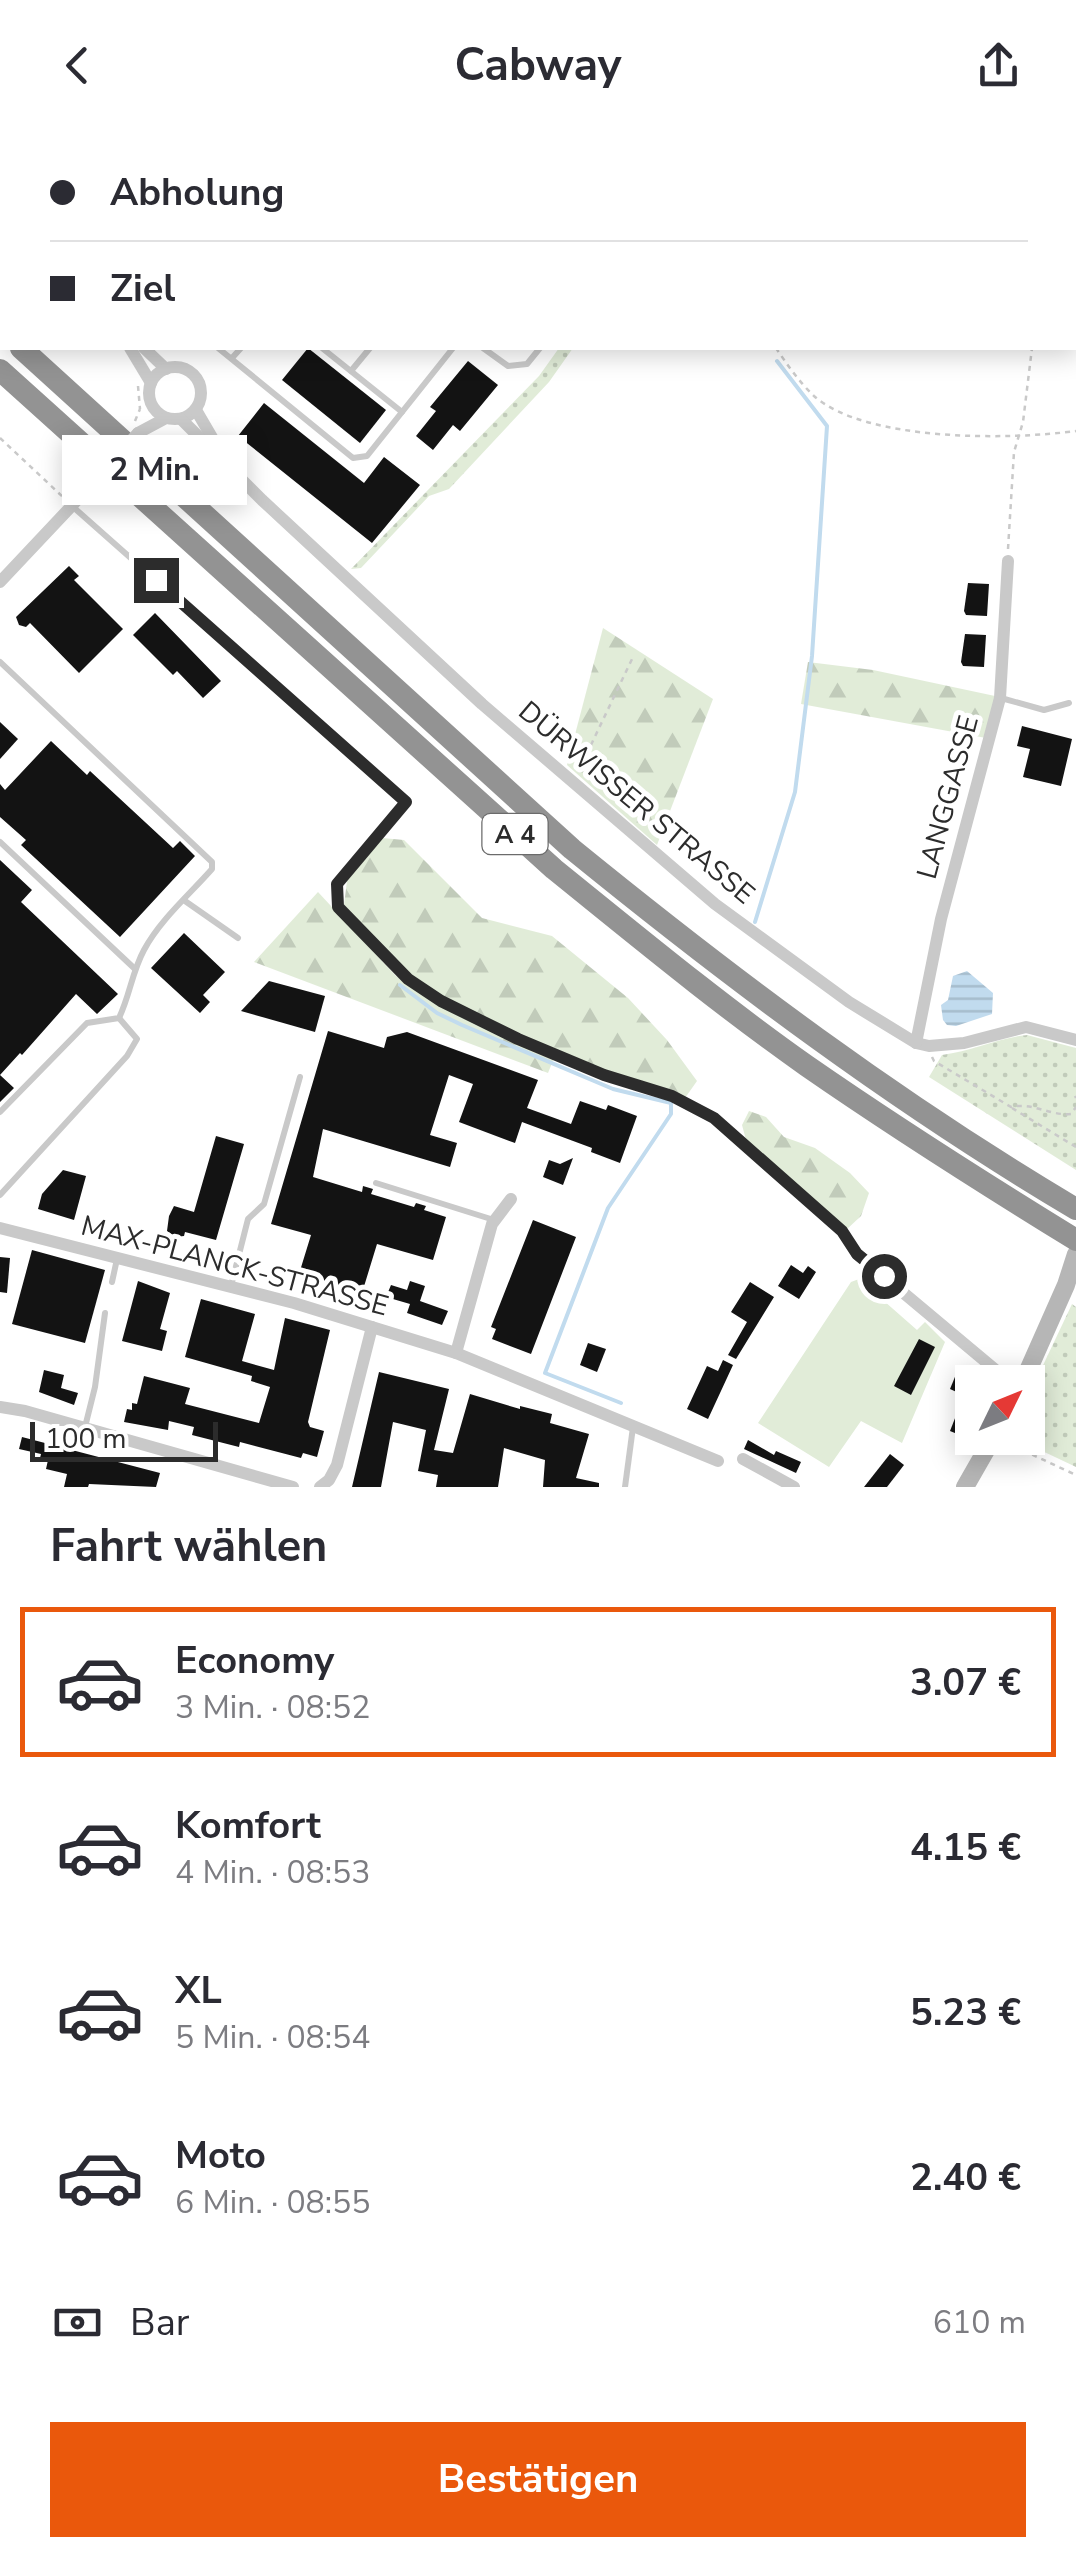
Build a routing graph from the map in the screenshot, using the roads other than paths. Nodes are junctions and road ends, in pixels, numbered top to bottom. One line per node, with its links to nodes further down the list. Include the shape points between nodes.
1 (23, 350): 39 (highway, A 4, via 572,849 822,1043)
2 (131, 350): 15 (street)
3 (146, 350): 12 (street)
4 (221, 350): 11 (lane)
5 (240, 350): 11 (lane)
6 (325, 350): 14 (lane)
7 (368, 350): 14 (lane)
8 (451, 350): 17 (lane)
9 (486, 350): 10 (lane, via 508,366 527,364)
10 (538, 350)
11 (232, 358): 17 (lane, via 353,458 367,456)
12 (166, 368): 15 (street); 16 (street, via 197,378)
13 (0, 370): 42 (highway, A 4, via 610,915 804,1064)
14 (351, 371): 17 (lane)
15 (151, 383): 18 (street)
16 (196, 410): 19 (street); 20 (street, DÜRWISSER STRASSE)
17 (402, 412)
18 (155, 416): 19 (street); 21 (street, bridge)
19 (181, 419): 20 (street, DÜRWISSER STRASSE)
20 (226, 461): 33 (street, DÜRWISSER STRASSE, via 482,704 714,904)
21 (76, 502): 23 (street); 43 (lane, via 406,802 337,884 338,907 399,972 518,1039 714,1118 842,1231)
22 (1008, 561): 25 (street, LANGGASSE)
23 (0, 582)
24 (0, 662): 28 (lane, via 212,862)
25 (1000, 698): 26 (lane, via 1044,710); 33 (street, LANGGASSE, via 940,919)
26 (1070, 703)
27 (0, 842): 30 (lane)
28 (185, 900): 29 (lane); 30 (lane)
29 (238, 938)
30 (135, 969): 31 (lane)
31 (119, 1018): 35 (lane, via 87,1023); 37 (lane, via 138,1038 127,1056)
32 (1076, 1040): 33 (street, via 1026,1027 964,1043)
33 (922, 1045)
34 (300, 1077): 47 (lane, via 264,1204 248,1219)
35 (0, 1112)
36 (376, 1182): 40 (lane)
37 (0, 1196)
38 (511, 1199): 40 (street)
39 (1076, 1209)
40 (495, 1220): 50 (street)
41 (0, 1228): 45 (street, MAX-PLANCK-STRASSE)
42 (1076, 1240)
43 (857, 1254): 51 (street)
44 (1076, 1254): 52 (street)
45 (118, 1258): 46 (lane); 47 (street, MAX-PLANCK-STRASSE)
46 (112, 1282)
47 (231, 1287): 49 (street, MAX-PLANCK-STRASSE)
48 (105, 1313): 55 (lane)
49 (372, 1328): 50 (street, MAX-PLANCK-STRASSE); 60 (street, via 337,1465)
50 (456, 1353): 54 (street, MAX-PLANCK-STRASSE)
51 (990, 1365)
52 (1031, 1365)
53 (0, 1407): 55 (street)
54 (633, 1425): 58 (street, MAX-PLANCK-STRASSE); 61 (lane)
55 (85, 1428): 59 (street)
56 (984, 1455): 63 (street)
57 (743, 1459): 62 (street)
58 (718, 1462)
59 (293, 1487)
60 (320, 1487)
61 (625, 1487)
62 (794, 1487)
63 (965, 1487)

